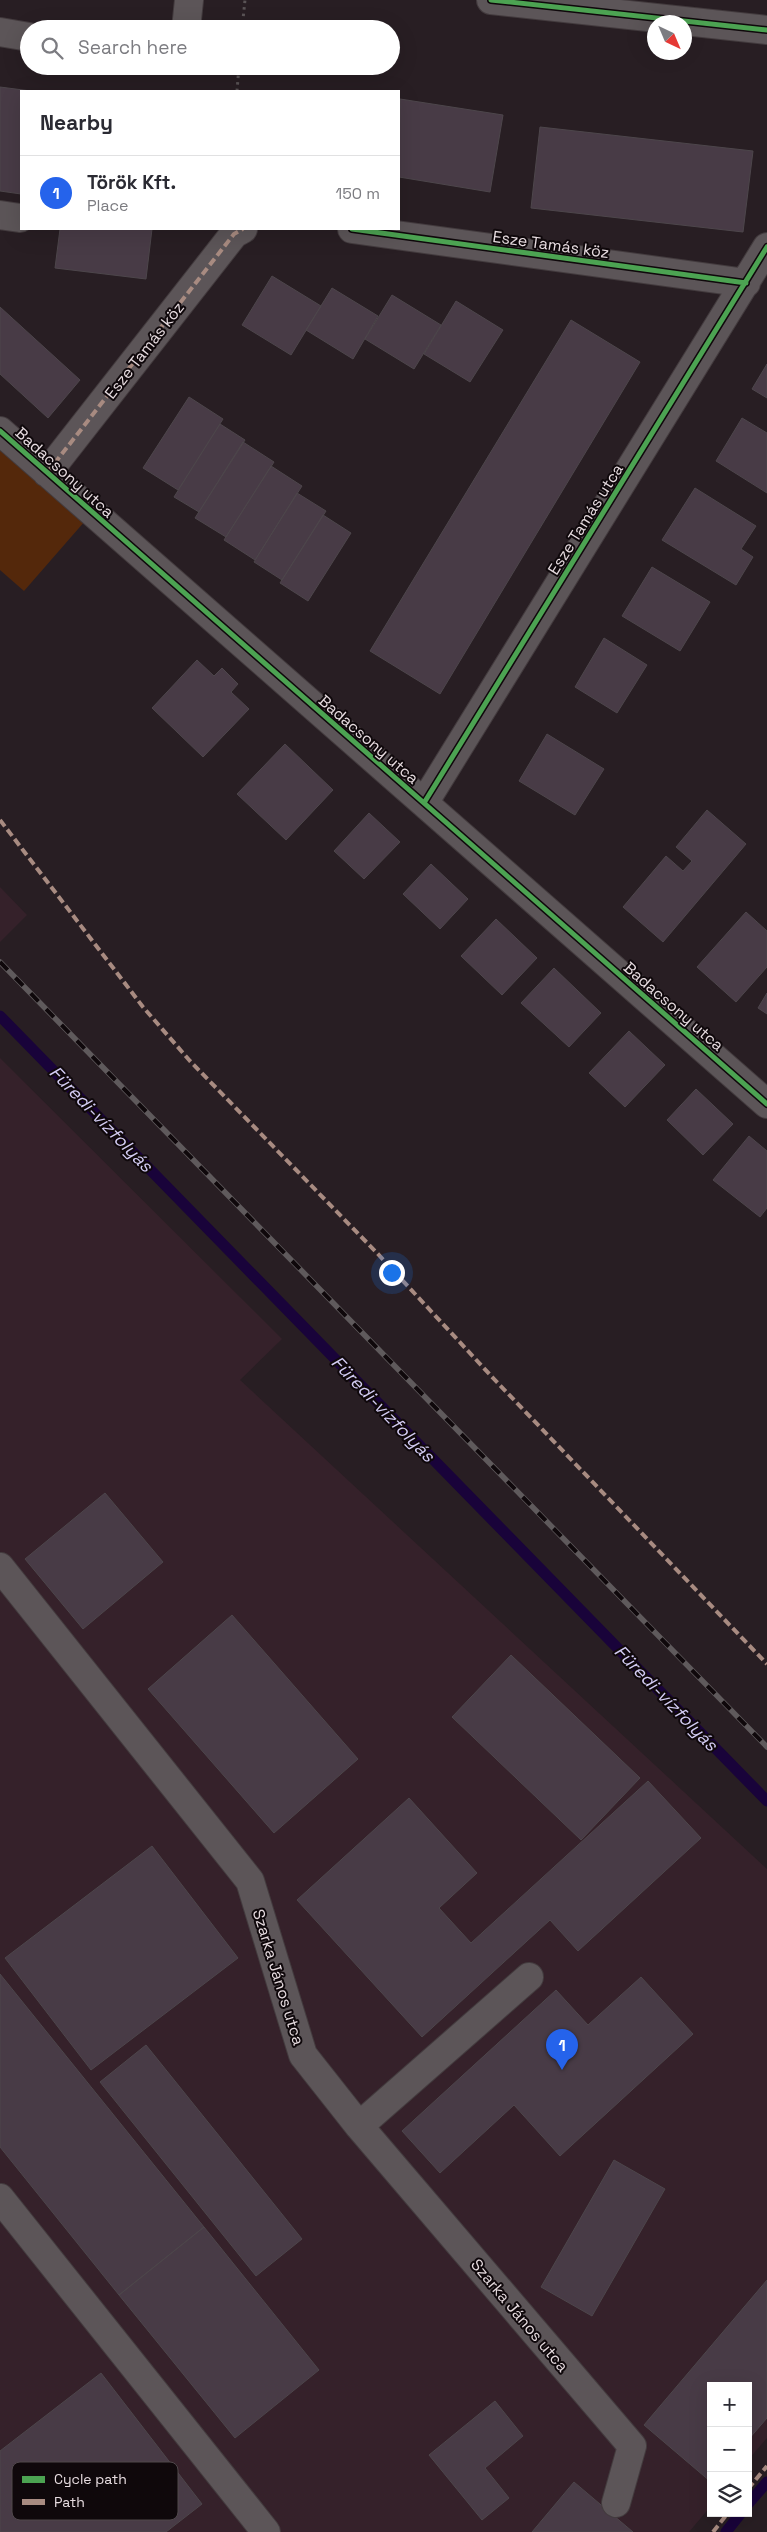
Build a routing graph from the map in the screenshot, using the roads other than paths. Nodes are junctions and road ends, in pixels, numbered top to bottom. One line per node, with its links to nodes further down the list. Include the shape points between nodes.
1 (189, 0): 3 (street)
2 (491, 0): 4 (street)
3 (187, 20)
4 (767, 30)
5 (0, 32): 6 (street)
6 (20, 35)
7 (241, 230): 12 (street, Esze Tamás köz, via 234,234)
8 (359, 230): 10 (street, Esze Tamás köz)
9 (767, 247): 10 (street, Esze Tamás utca)
10 (746, 283): 13 (street, Esze Tamás utca)
11 (0, 431): 12 (street, Badacsony utca)
12 (46, 472): 13 (street, Badacsony utca)
13 (424, 803): 14 (street, Badacsony utca)
14 (767, 1104)
15 (0, 1567): 17 (street, Szarka János utca, via 250,1881 304,2055)
16 (530, 1977): 17 (street)
17 (359, 2126): 19 (street, Szarka János utca, via 632,2446)
18 (0, 2198): 20 (street)
19 (616, 2503)
20 (266, 2532)

